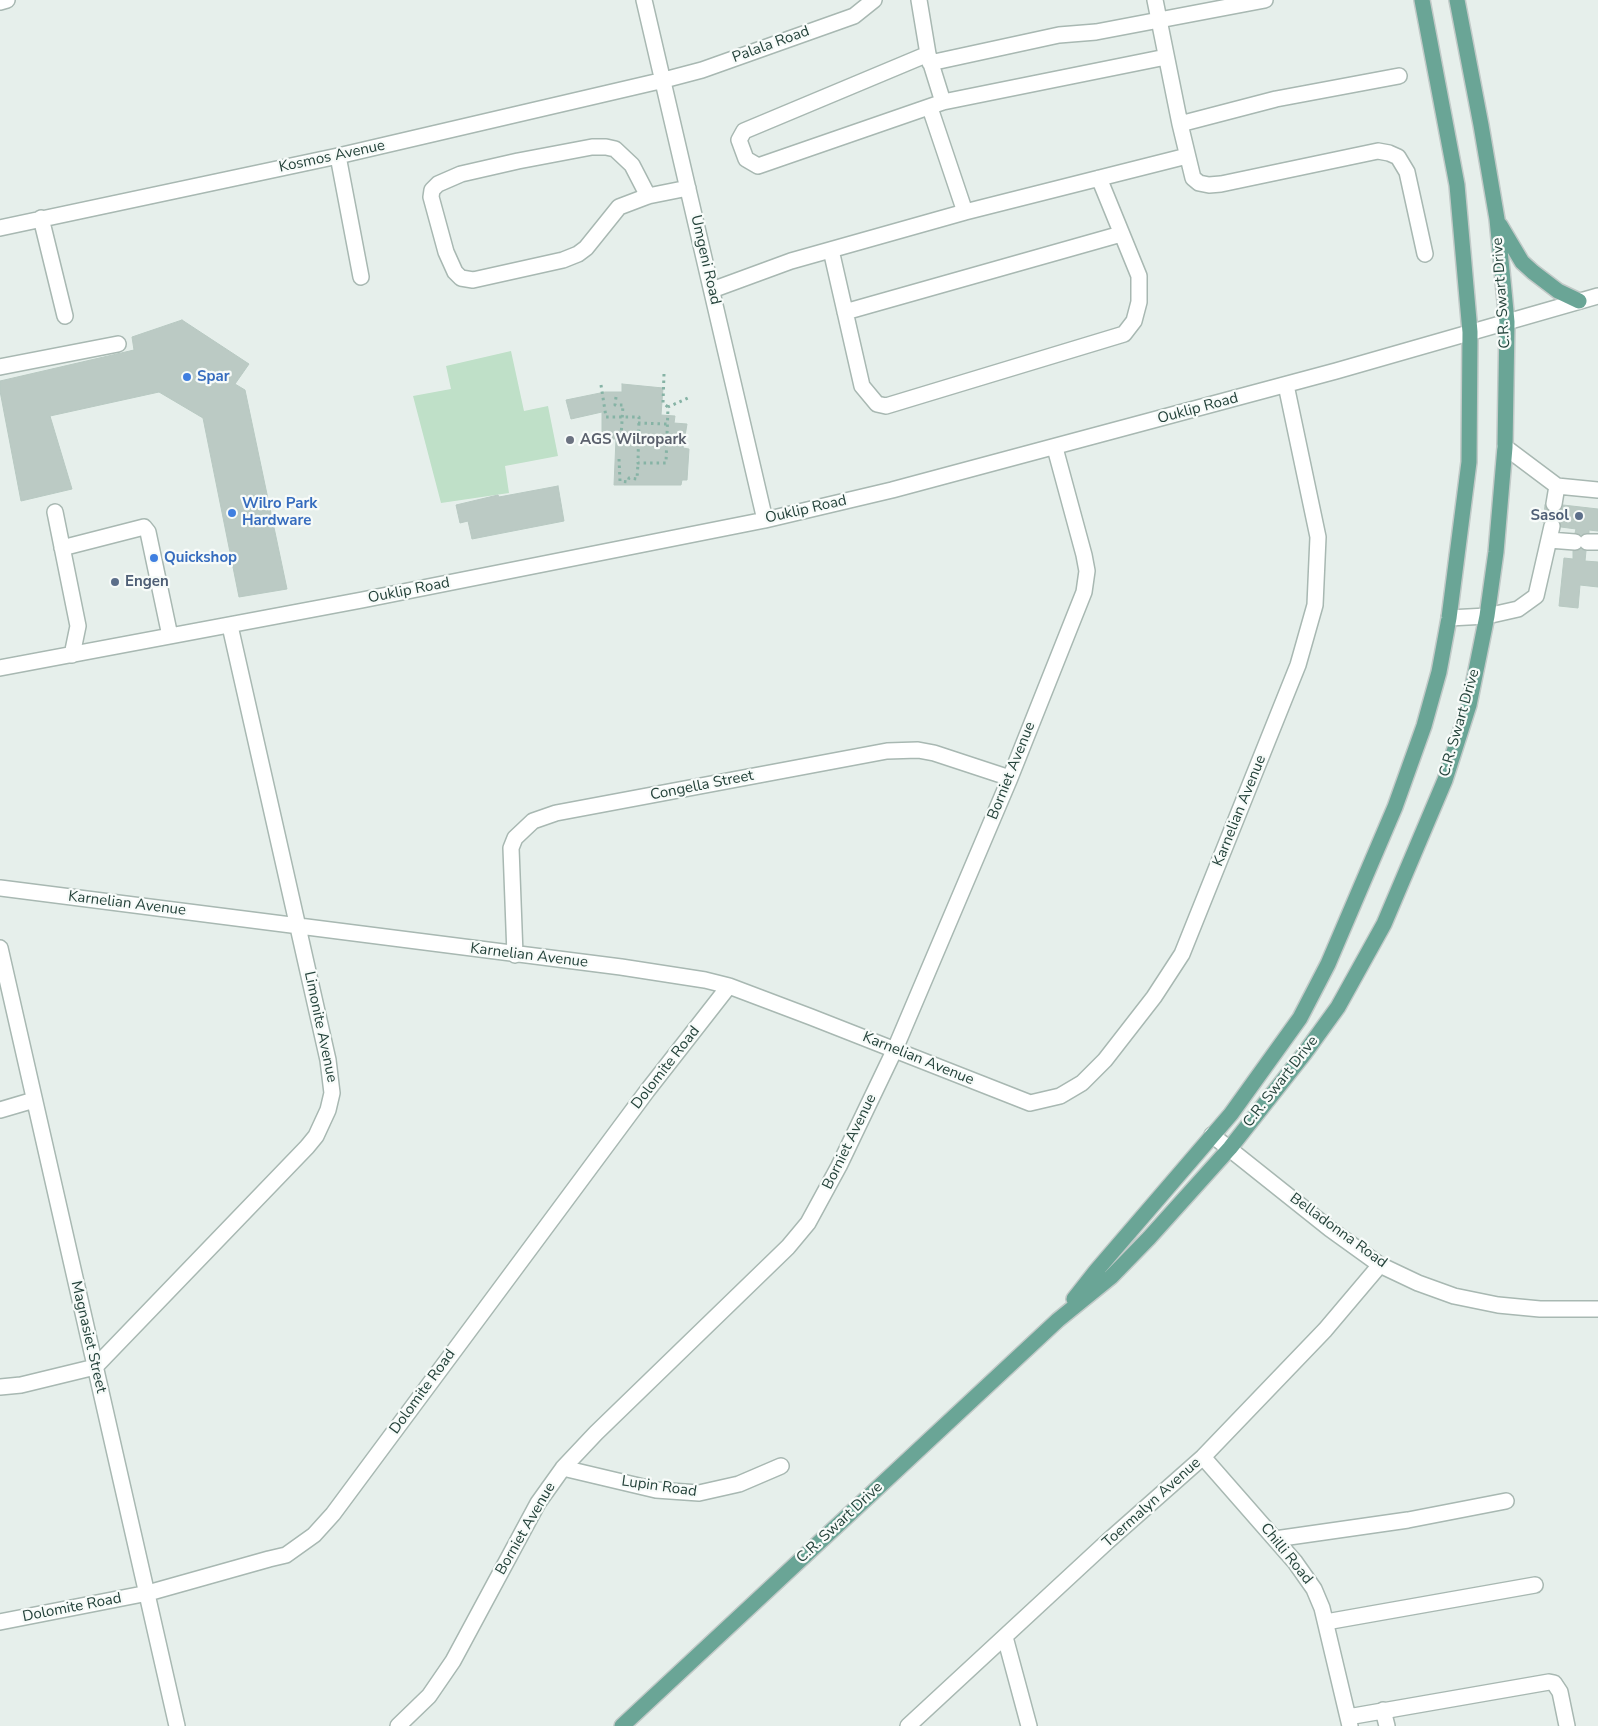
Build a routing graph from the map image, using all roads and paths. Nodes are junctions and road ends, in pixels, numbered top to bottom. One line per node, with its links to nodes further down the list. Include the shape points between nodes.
1 (7, 0): 9 (street)
2 (644, 0): 14 (street, Umgeni Road)
3 (874, 0): 14 (street, Palala Road, via 854,16 702,70)
4 (919, 0): 12 (street)
5 (1155, 0): 10 (street)
6 (1266, 0): 10 (street)
7 (1422, 0): 36 (main road, C.R. Swart Drive, via 1456,185)
8 (1457, 0): 24 (main road, C.R. Swart Drive)
9 (0, 2)
10 (1159, 20): 11 (street); 12 (street)
11 (1166, 57): 15 (street); 16 (street)
12 (929, 59): 15 (street); 15 (street, via 748,129 739,140 746,159 758,166)
13 (1399, 76): 16 (street, via 1276,99)
14 (664, 80): 17 (street, Kosmos Avenue); 20 (street, Umgeni Road)
15 (936, 105): 22 (street)
16 (1180, 124): 18 (street)
17 (338, 156): 23 (street, Kosmos Avenue); 29 (street)
18 (1187, 156): 19 (street); 28 (street, via 1193,178 1209,185 1378,151 1389,153 1398,157 1407,172)
19 (1099, 178): 22 (street); 26 (street)
20 (688, 188): 21 (street); 30 (street, Umgeni Road)
21 (648, 196): 21 (street, via 619,207 578,254 473,280 461,278 455,272 446,252 431,196 438,184 461,174 599,147 615,149 622,154 632,165)
22 (965, 212): 27 (street)
23 (41, 218): 25 (street, Kosmos Avenue); 34 (street)
24 (1496, 219): 32 (main road, via 1515,251 1533,272 1558,291); 35 (main road, C.R. Swart Drive)
25 (0, 228)
26 (1121, 234): 33 (street); 33 (street, via 1139,276 1140,302 1134,321 1124,334 886,406 877,404 862,386)
27 (831, 250): 30 (street); 33 (street)
28 (1425, 254)
29 (361, 277)
30 (712, 290): 57 (street, Umgeni Road)
31 (1597, 298): 32 (street, Ouklip Road)
32 (1579, 300): 35 (street, Ouklip Road)
33 (845, 312)
34 (65, 316)
35 (1507, 322): 36 (street, Ouklip Road); 49 (main road, C.R. Swart Drive)
36 (1470, 332): 40 (street, Ouklip Road); 61 (main road, C.R. Swart Drive, via 1469,462)
37 (118, 344): 38 (street)
38 (0, 367)
39 (664, 374): 44 (path, via 663,403)
40 (1286, 384): 50 (street, Ouklip Road); 72 (street, Karnelian Avenue, via 1318,536 1315,605 1298,666 1182,954 1158,992 1105,1060 1082,1083 1048,1100 1030,1103)
41 (601, 385): 45 (path, via 606,416)
42 (616, 397): 45 (path, via 615,405 624,405)
43 (688, 398): 44 (path)
44 (668, 407): 47 (path)
45 (623, 416): 46 (path, via 639,417); 48 (path)
46 (638, 423): 47 (path); 52 (path)
47 (667, 424): 52 (path, via 666,463)
48 (621, 437)
49 (1505, 447): 53 (street); 60 (main road, C.R. Swart Drive)
50 (1055, 448): 57 (street, Ouklip Road); 66 (street, Borniet Avenue, via 1084,555 1086,581)
51 (619, 460): 52 (path, via 620,481 637,479)
52 (638, 463)
53 (1557, 486): 54 (street); 55 (street)
54 (1598, 490)
55 (1554, 504)
56 (55, 512): 59 (street)
57 (765, 520): 62 (street, Ouklip Road)
58 (1587, 542): 60 (street, via 1551,533 1536,596 1518,609)
59 (62, 548): 63 (street, via 144,527 148,532); 64 (street, via 78,626)
60 (1487, 616): 61 (street); 76 (main road, C.R. Swart Drive, via 1469,704 1445,780 1384,924 1338,1007)
61 (1449, 618): 75 (main road, C.R. Swart Drive, via 1424,726 1395,807 1328,964 1300,1018 1231,1114)
62 (230, 626): 63 (street, Ouklip Road); 68 (street, Limonite Avenue)
63 (170, 636): 64 (street, Ouklip Road)
64 (72, 655): 65 (street, Ouklip Road)
65 (0, 668)
66 (1010, 778): 70 (street, Congella Street, via 926,752 887,751 556,813 533,821 515,838 510,848); 72 (street, Borniet Avenue)
67 (0, 888): 68 (street, Karnelian Avenue)
68 (298, 927): 70 (street, Karnelian Avenue); 80 (street, Limonite Avenue, via 332,1080 328,1110 307,1148)
69 (0, 948): 73 (street, Magnasiet Street)
70 (515, 955): 71 (street, Karnelian Avenue, via 621,967)
71 (729, 986): 72 (street, Karnelian Avenue); 88 (street, Dolomite Road, via 314,1535 286,1555)
72 (895, 1049): 84 (street, Borniet Avenue, via 839,1166 800,1235)
73 (34, 1100): 74 (street); 80 (street, Magnasiet Street)
74 (0, 1110)
75 (1212, 1135): 76 (street, Belladonna Road); 79 (main road, C.R. Swart Drive)
76 (1230, 1148): 77 (street, Belladonna Road, via 1330,1230); 79 (main road, C.R. Swart Drive, via 1126,1263)
77 (1380, 1265): 78 (street, Belladonna Road, via 1454,1296 1489,1304); 82 (street, Toermalyn Avenue, via 1325,1330)
78 (1598, 1310)
79 (1058, 1320): 96 (main road, C.R. Swart Drive)
80 (95, 1367): 81 (street); 88 (street, Magnasiet Street)
81 (0, 1387)
82 (1202, 1457): 86 (street, Chilli Road); 91 (street, Toermalyn Avenue)
83 (781, 1466): 84 (street, Lupin Road, via 739,1484 700,1493 656,1490)
84 (563, 1468): 95 (street, Borniet Avenue, via 538,1502 448,1668 428,1696)
85 (1506, 1501): 86 (street, via 1408,1520)
86 (1275, 1539): 90 (street, Chilli Road, via 1305,1574)
87 (1535, 1586): 90 (street)
88 (148, 1593): 89 (street, Dolomite Road); 94 (street, Magnasiet Street)
89 (0, 1622)
90 (1326, 1622): 93 (street, Chilli Road)
91 (1005, 1637): 97 (street, Toermalyn Avenue); 98 (street)
92 (1383, 1710): 93 (street); 99 (street); 100 (street, via 1549,1682 1554,1683 1560,1692)
93 (1349, 1722)
94 (176, 1726)
95 (398, 1726)
96 (622, 1726)
97 (908, 1726)
98 (1029, 1726)
99 (1387, 1726)
100 (1567, 1726)

